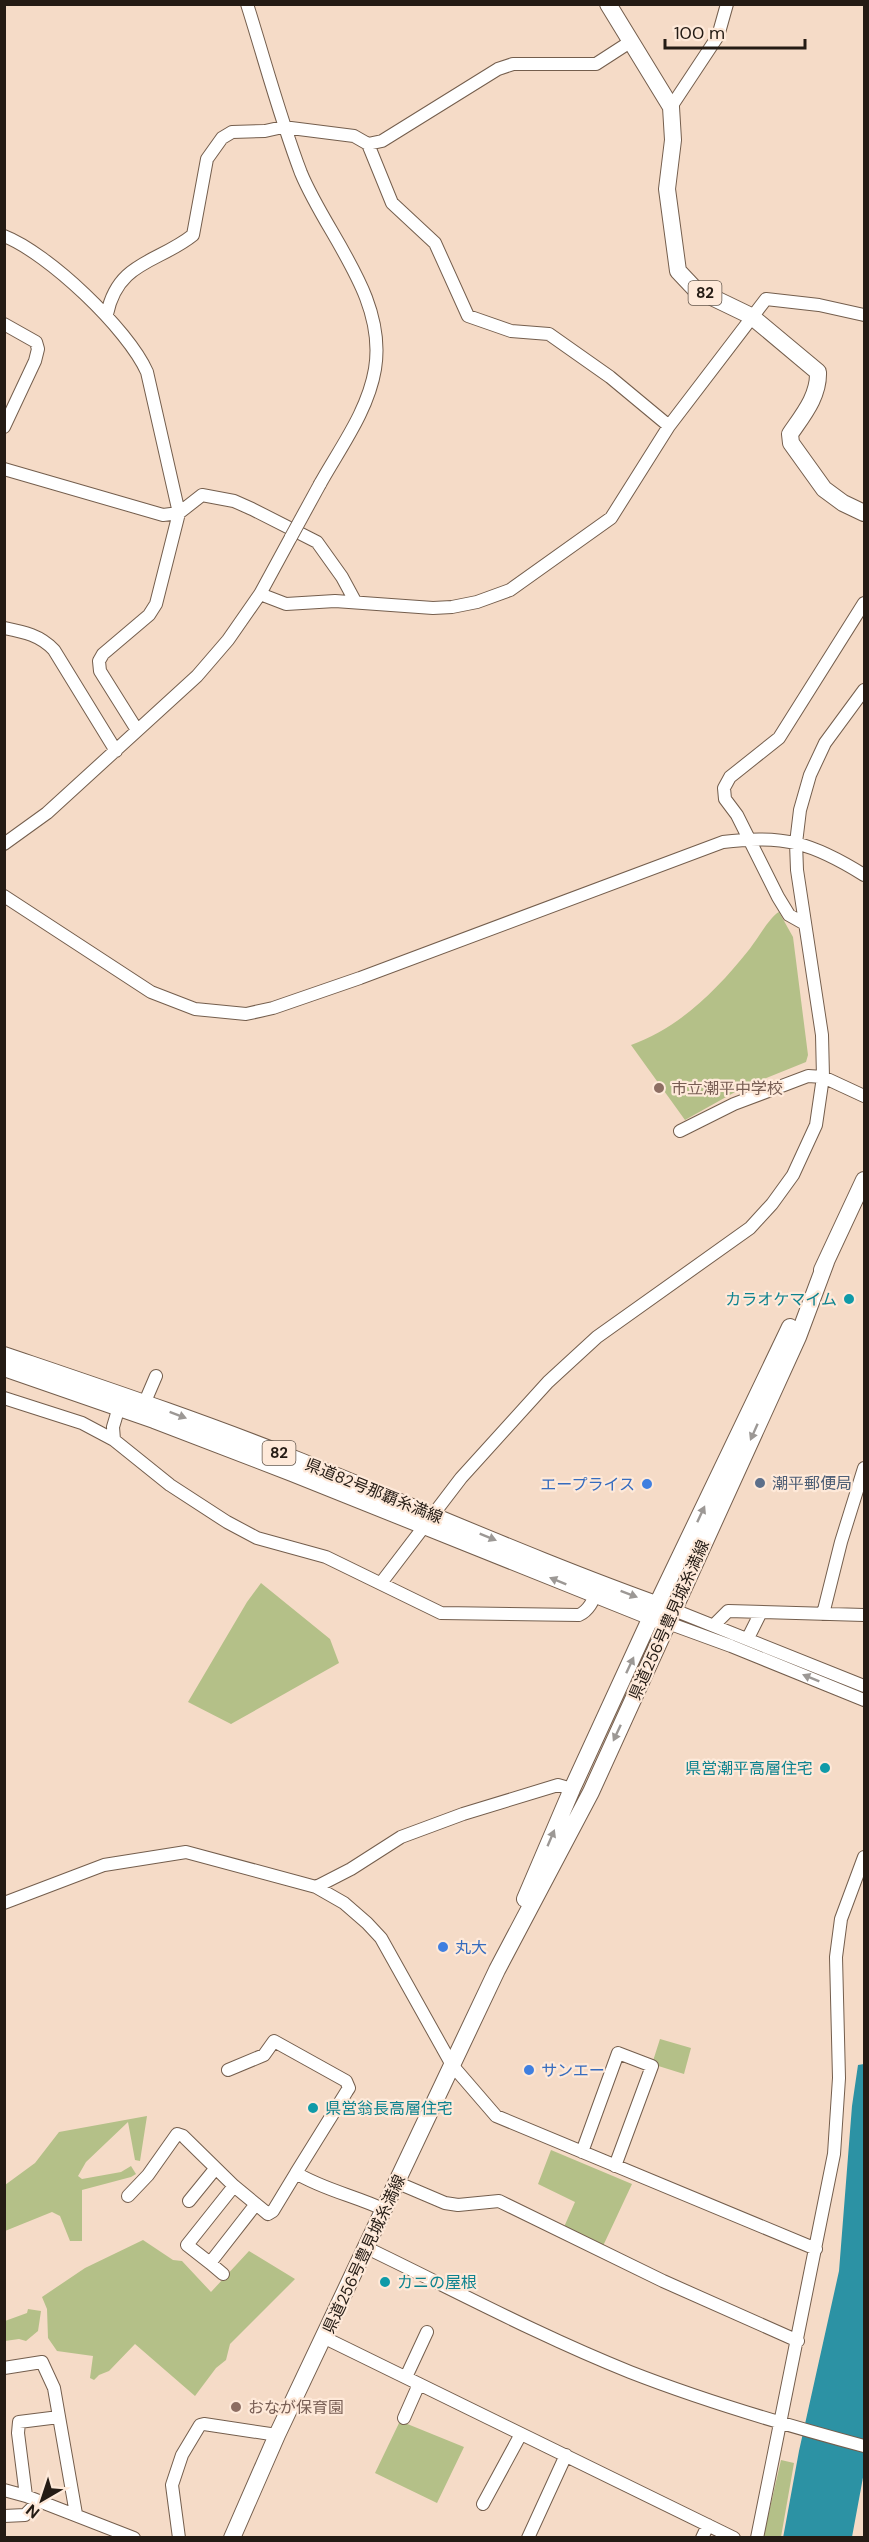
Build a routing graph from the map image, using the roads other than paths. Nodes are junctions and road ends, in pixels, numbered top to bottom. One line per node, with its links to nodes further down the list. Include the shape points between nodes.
1 (247, 4): 6 (street)
2 (608, 4): 4 (main road, 82)
3 (727, 4): 5 (street, via 718,36)
4 (630, 42): 5 (main road, 82); 7 (street, via 596,64 513,64 498,69 382,141)
5 (671, 107): 11 (main road, 82, via 673,140 667,189 678,271 695,289)
6 (283, 127): 7 (street, via 354,136); 9 (street, via 232,132 222,138 207,159 193,235 129,272 110,297); 18 (street, bridge, via 306,185 366,296 375,323 375,369 359,415)
7 (368, 144): 13 (street, via 392,203 435,243 468,316 511,331 549,334)
8 (5, 237): 9 (street, via 41,258)
9 (107, 314): 16 (street, via 140,356 147,372)
10 (864, 315): 11 (street, via 772,298 766,299)
11 (751, 316): 13 (street); 17 (main road, 82, via 818,372 813,400 790,434 791,443 824,489)
12 (4, 324): 14 (street, via 36,342 38,349)
13 (669, 426): 19 (street, via 611,518 510,590 452,607)
14 (4, 427)
15 (4, 469): 16 (street, via 163,515)
16 (179, 513): 19 (street, via 202,495 252,508 317,542); 23 (street, via 156,604 99,661 100,671)
17 (864, 513)
18 (260, 594): 19 (street, via 286,604); 23 (street, via 197,676)
19 (355, 602)
20 (864, 603): 25 (street, via 779,738 730,777 724,788 725,800 737,815)
21 (4, 628): 24 (street, via 45,640)
22 (864, 690): 26 (street, via 825,743 810,775)
23 (137, 730): 24 (street)
24 (116, 751): 27 (street, via 47,813)
25 (747, 839): 26 (street, via 777,838); 29 (street, via 723,842 360,978 246,1014 195,1009 150,992); 30 (street, via 789,915)
26 (795, 843): 28 (street, via 822,851); 30 (street)
27 (4, 844)
28 (864, 875)
29 (4, 896)
30 (805, 924): 31 (street, via 822,1035)
31 (823, 1077): 32 (street); 33 (street, via 808,1076 734,1104); 44 (street, via 810,1141 793,1174 767,1210 731,1242 597,1337 562,1368 461,1478)
32 (864, 1096)
33 (680, 1131)
34 (864, 1180): 35 (main road, 県道256号豊見城糸満線)
35 (826, 1262): 47 (main road, 県道256号豊見城糸満線, one-way to 35, via 788,1331); 51 (main road, 県道256号豊見城糸満線, one-way to 51, via 798,1337)
36 (4, 1355): 40 (main road, 県道82号那覇糸満線 / 82)
37 (4, 1368): 40 (main road, 県道82号那覇糸満線 / 82)
38 (156, 1376): 41 (street)
39 (4, 1398): 42 (street, via 82,1423)
40 (121, 1401): 41 (main road, 県道82号那覇糸満線 / 82); 42 (street, via 113,1427)
41 (142, 1409): 44 (main road, 県道82号那覇糸満線 / 82, via 299,1461)
42 (114, 1440): 45 (street, via 170,1485 227,1522 257,1538 326,1557)
43 (864, 1468): 49 (street)
44 (429, 1521): 45 (street); 46 (main road, 県道82号那覇糸満線 / 82)
45 (381, 1583): 46 (street, via 441,1612 464,1615 579,1616)
46 (598, 1589): 47 (main road, 県道82号那覇糸満線 / 82)
47 (654, 1611): 51 (main road, 県道82号那覇糸満線 / 82); 56 (main road, 県道256号豊見城糸満線, one-way to 47)
48 (761, 1612): 49 (street); 52 (street, via 728,1611); 53 (street)
49 (823, 1614): 50 (street)
50 (864, 1615)
51 (671, 1616): 52 (street); 55 (street, one-way to 51, via 731,1646); 60 (main road, 県道256号豊見城糸満線, one-way to 60, via 591,1792)
52 (714, 1625): 53 (street)
53 (748, 1638): 54 (street)
54 (864, 1686)
55 (864, 1700)
56 (572, 1789): 58 (street, via 558,1785 401,1837); 60 (main road, 県道256号豊見城糸満線, one-way to 56)
57 (864, 1857): 74 (street, via 841,1919 836,1957 839,2078 834,2154)
58 (316, 1887): 59 (street, via 186,1852 104,1865); 61 (street, via 344,1903 381,1938)
59 (4, 1903)
60 (497, 1970): 61 (main road, 県道256号豊見城糸満線)
61 (452, 2065): 63 (street, via 496,2116); 67 (main road, 県道256号豊見城糸満線)
62 (228, 2070): 66 (street, via 264,2055 274,2041 346,2081 348,2091)
63 (582, 2152): 64 (street); 64 (street, via 618,2053 652,2066)
64 (615, 2166): 74 (street)
65 (215, 2169): 68 (street); 69 (street, via 177,2134); 70 (street)
66 (296, 2173): 71 (street, via 273,2211 268,2214); 72 (street, via 316,2186)
67 (398, 2183): 72 (main road, 県道256号豊見城糸満線); 79 (street, via 445,2203 499,2201)
68 (234, 2186): 71 (street); 75 (street, via 187,2245)
69 (128, 2196)
70 (189, 2201)
71 (256, 2204): 75 (street)
72 (385, 2210): 73 (main road, 県道256号豊見城糸満線)
73 (367, 2248): 78 (main road, 県道256号豊見城糸満線); 85 (street, via 628,2371)
74 (816, 2249): 79 (street)
75 (210, 2263): 76 (street)
76 (223, 2274)
77 (427, 2332): 81 (street)
78 (325, 2337): 81 (street); 87 (main road, 県道256号豊見城糸満線)
79 (798, 2341): 85 (street)
80 (4, 2368): 83 (street, via 42,2362 54,2388)
81 (406, 2377): 82 (street)
82 (419, 2384): 84 (street); 86 (street)
83 (59, 2417): 91 (street, via 19,2422); 94 (street)
84 (404, 2418)
85 (781, 2424): 88 (street); 103 (street)
86 (521, 2434): 89 (street); 93 (street)
87 (277, 2435): 98 (street, via 200,2425 182,2455 172,2485); 99 (main road, 県道256号豊見城糸満線)
88 (864, 2446)
89 (566, 2455): 96 (street); 100 (street)
90 (4, 2490): 91 (street)
91 (26, 2496): 92 (street)
92 (39, 2501): 94 (street); 95 (street, via 25,2515)
93 (483, 2504)
94 (76, 2514): 97 (street)
95 (4, 2516)
96 (708, 2525): 101 (street); 102 (street)
97 (129, 2537)
98 (179, 2538)
99 (232, 2538)
100 (528, 2538)
101 (702, 2538)
102 (734, 2538)
103 (757, 2538)

